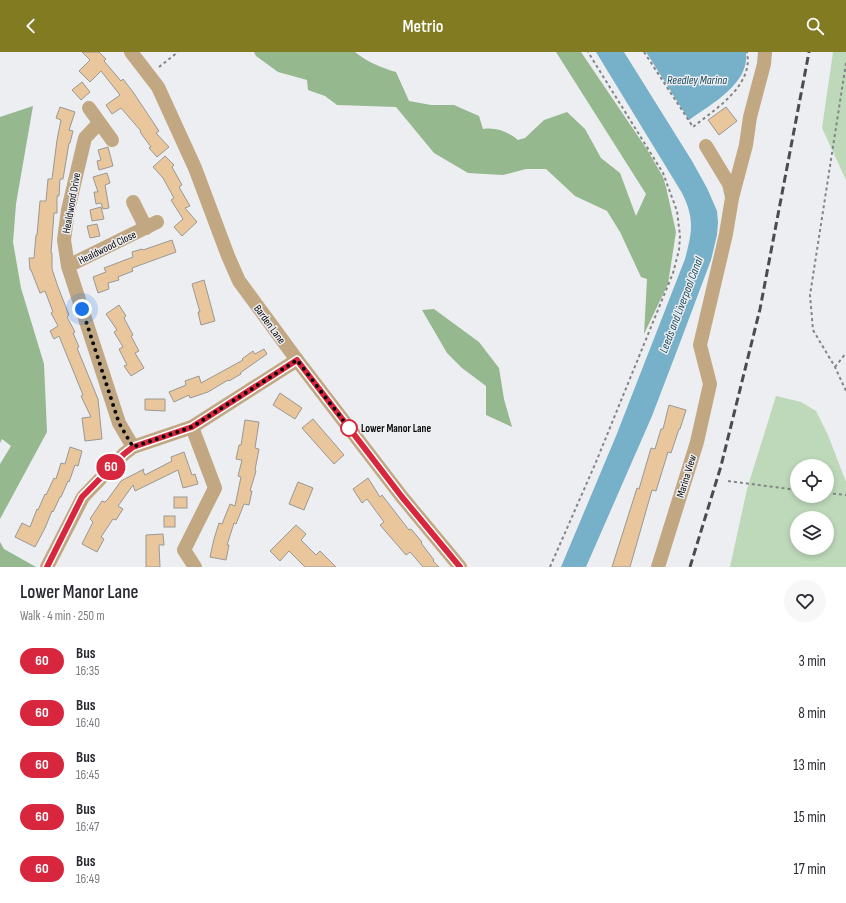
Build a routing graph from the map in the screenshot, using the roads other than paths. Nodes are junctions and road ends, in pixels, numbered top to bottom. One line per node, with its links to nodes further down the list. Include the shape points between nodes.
1 (131, 52): 10 (street, Barden Lane, via 158,87 195,168 239,281)
2 (765, 52): 7 (street)
3 (89, 108): 4 (street)
4 (99, 123): 5 (street); 9 (street, Healdwood Drive, via 84,138 68,210 64,240)
5 (112, 140)
6 (706, 146): 7 (street, via 729,184)
7 (732, 198): 16 (street, Marina View, via 700,345 710,384 697,442)
8 (133, 202): 9 (street, Healdwood Close, via 152,225)
9 (68, 266): 12 (street, Healdwood Drive, via 119,423)
10 (297, 360): 11 (street); 15 (street, Barden Lane, via 397,491)
11 (192, 427): 12 (street); 14 (street, via 215,488 184,550)
12 (133, 447): 13 (street, via 82,497)
13 (47, 567)
14 (195, 567)
15 (460, 567)
16 (658, 567)

